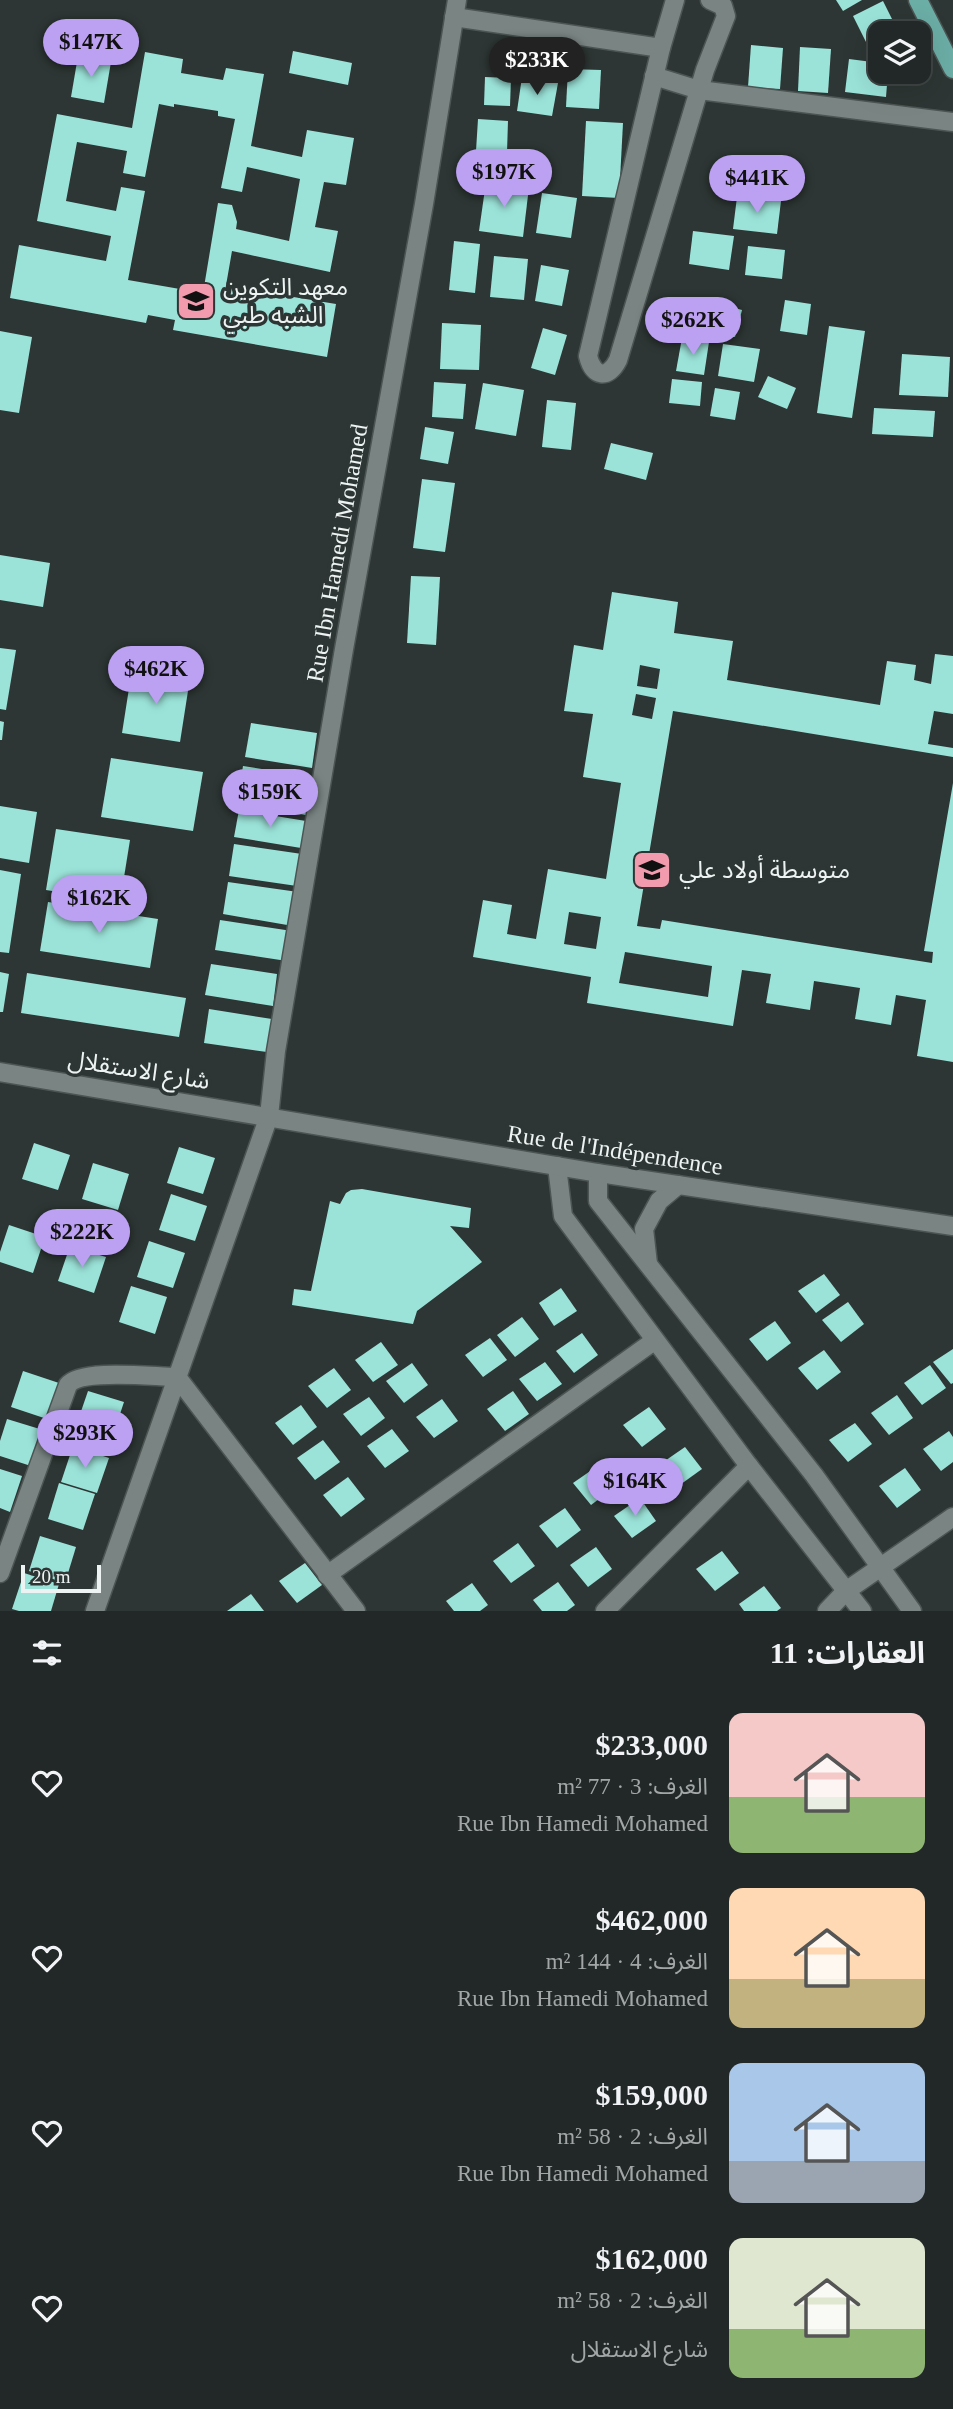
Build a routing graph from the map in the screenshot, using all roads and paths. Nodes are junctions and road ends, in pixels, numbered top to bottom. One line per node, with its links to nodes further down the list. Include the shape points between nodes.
1 (674, 0): 5 (street)
2 (710, 0): 8 (street, via 723,6 726,16)
3 (918, 0): 6 (main road)
4 (456, 9): 5 (street); 11 (street, Rue Ibn Hamedi Mohamed, via 276,1051)
5 (661, 48): 7 (street)
6 (953, 69)
7 (654, 76): 8 (street); 8 (street, via 588,356 592,367 604,374 609,374 618,360)
8 (699, 90): 9 (street)
9 (953, 122)
10 (2, 1077): 11 (street, شارع الاستقلال)
11 (269, 1116): 12 (street, Rue de l'Indépendence); 18 (street, Rue Ibn Hamedi Mohamed)
12 (557, 1167): 13 (street, Rue de l'Indépendence); 17 (street, via 563,1216)
13 (597, 1173): 14 (street, Rue de l'Indépendence); 16 (street, via 598,1201)
14 (678, 1185): 15 (street, Rue de l'Indépendence); 16 (street, via 659,1201 644,1229)
15 (953, 1226)
16 (648, 1264): 21 (street)
17 (654, 1341): 19 (street); 23 (street)
18 (177, 1377): 22 (street, via 93,1375 72,1379); 23 (street); 25 (street, Rue Ibn Hamedi Mohamed)
19 (749, 1466): 24 (street); 27 (street)
20 (953, 1517): 21 (street)
21 (880, 1566): 24 (street); 30 (street)
22 (0, 1573)
23 (327, 1576): 26 (street)
24 (846, 1591): 28 (street); 29 (street)
25 (95, 1611)
26 (356, 1611)
27 (606, 1611)
28 (827, 1611)
29 (862, 1611)
30 (912, 1611)

